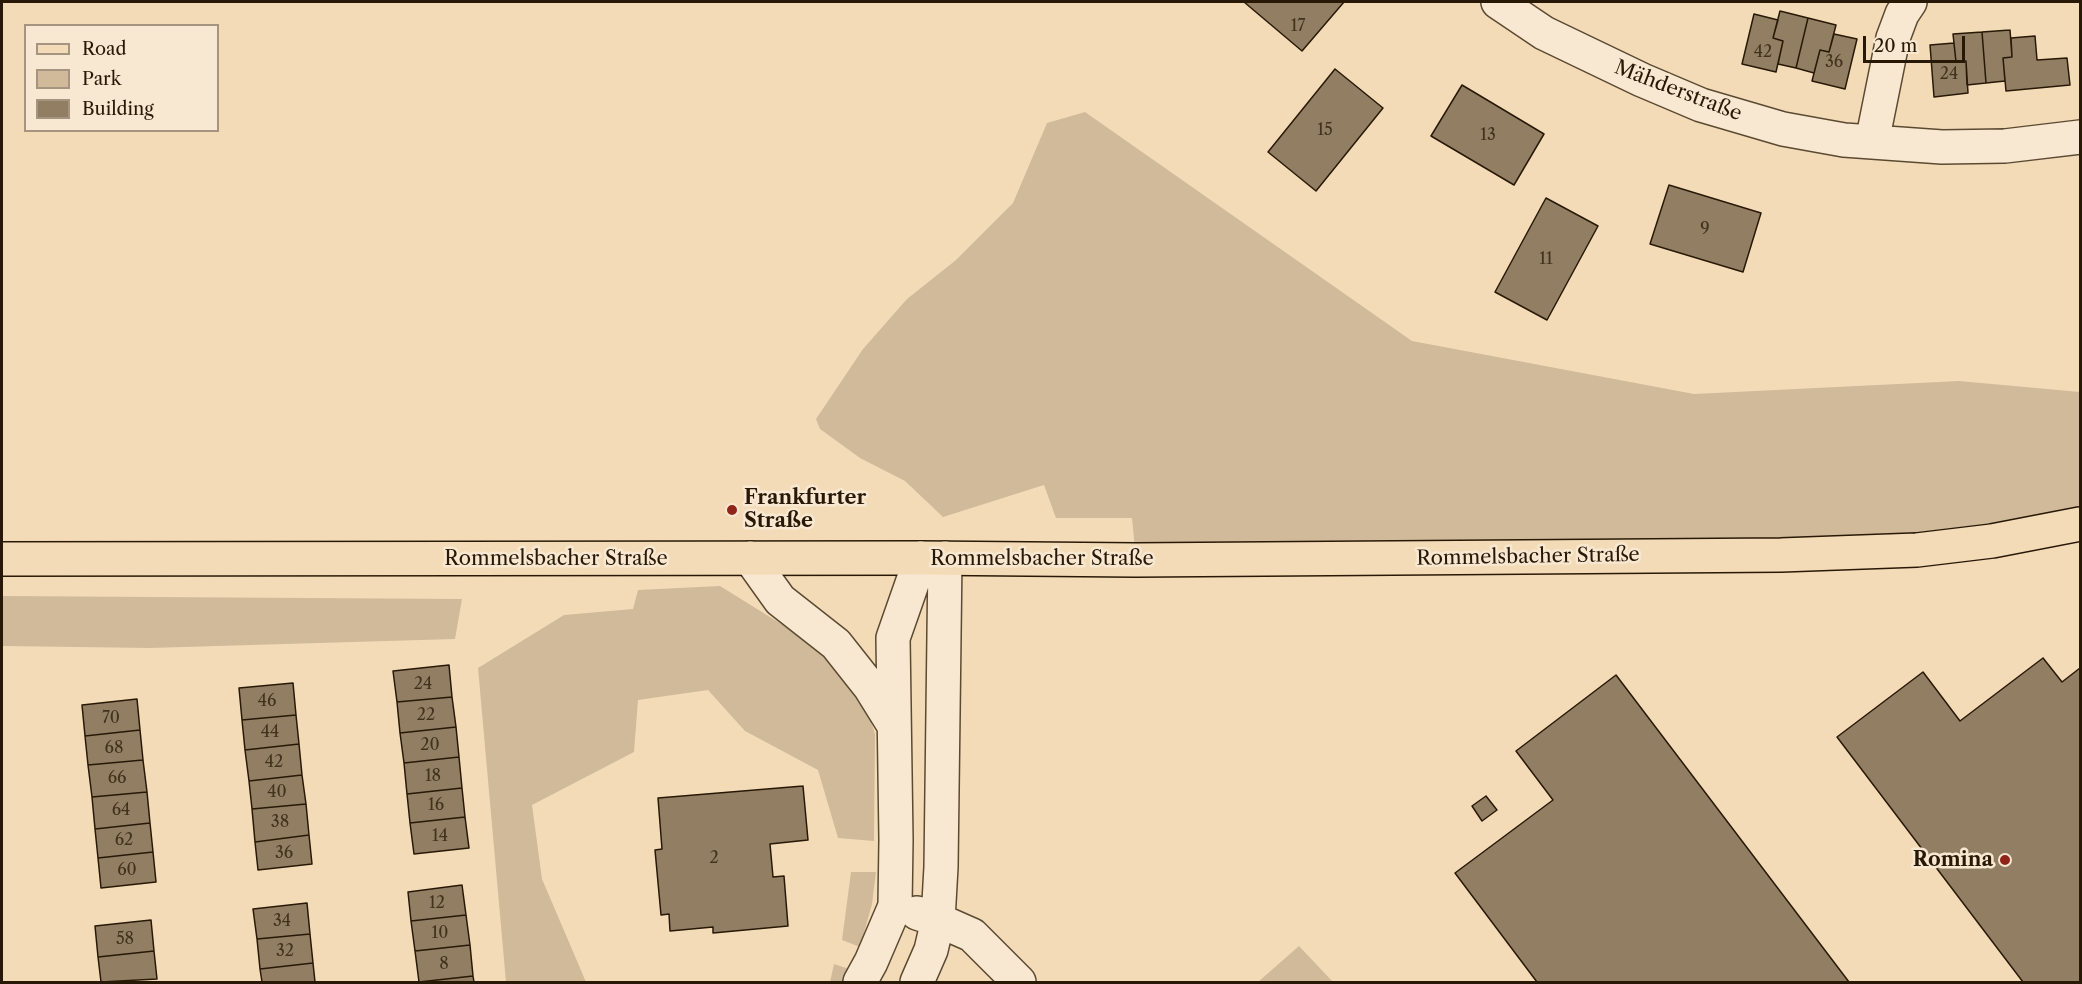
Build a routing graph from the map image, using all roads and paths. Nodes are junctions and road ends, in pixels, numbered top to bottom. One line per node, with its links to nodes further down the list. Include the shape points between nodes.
1 (1498, 2): 4 (street, Mähderstraße, via 1544,33 1701,105 1814,136)
2 (1910, 2): 4 (street, via 1893,38)
3 (2080, 137): 4 (street, Mähderstraße, via 2006,146)
4 (1872, 142)
5 (2080, 524): 8 (main road, Rommelsbacher Straße, via 1957,546 1847,553)
6 (2, 558): 7 (main road, Rommelsbacher Straße)
7 (750, 558): 8 (main road, Rommelsbacher Straße); 9 (street, via 780,600 836,644)
8 (933, 558): 9 (street, via 893,638); 11 (street, via 941,867)
9 (893, 724): 10 (street)
10 (895, 906): 11 (street); 12 (street)
11 (938, 920): 13 (street); 14 (street, via 972,935)
12 (860, 982)
13 (917, 982)
14 (1019, 982)

